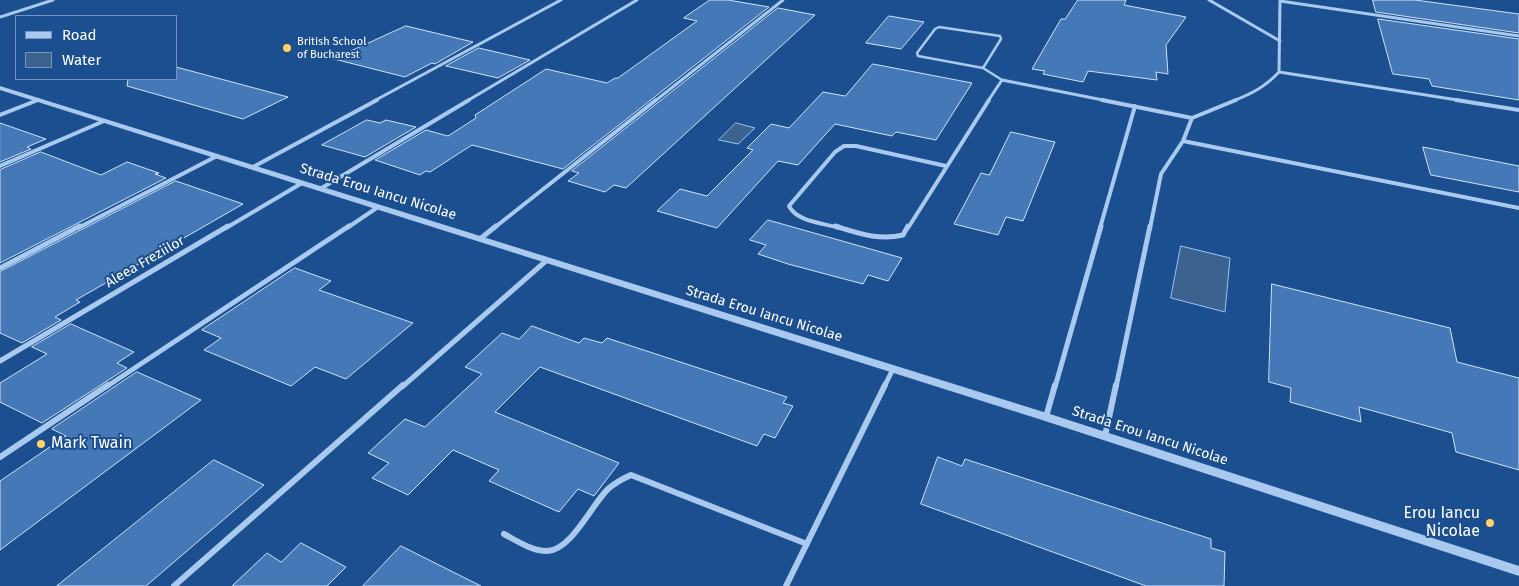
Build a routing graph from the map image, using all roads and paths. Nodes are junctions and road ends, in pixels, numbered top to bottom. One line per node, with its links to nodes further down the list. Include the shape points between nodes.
1 (53, 0): 7 (street)
2 (561, 0): 24 (street)
3 (637, 0): 26 (street)
4 (784, 0): 29 (street)
5 (1209, 0): 9 (street)
6 (1280, 0): 8 (street); 9 (street)
7 (0, 16)
8 (1519, 36)
9 (1280, 41): 11 (street)
10 (983, 68): 10 (lane, via 1000,36 939,26 917,53 924,58); 12 (lane)
11 (1279, 72): 16 (street); 18 (street, via 1255,92)
12 (1002, 80): 15 (street); 23 (street)
13 (0, 88): 14 (street, Strada Erou Iancu Nicolae)
14 (38, 100): 17 (street); 19 (street, Strada Erou Iancu Nicolae)
15 (1135, 106): 18 (street); 34 (street)
16 (1519, 110)
17 (0, 115)
18 (1192, 118): 20 (street)
19 (104, 121): 21 (street, Strada Erou Iancu Nicolae); 22 (street)
20 (1183, 141): 28 (street); 35 (street, via 1161,174)
21 (217, 156): 24 (street, Strada Erou Iancu Nicolae); 31 (street)
22 (0, 166)
23 (946, 166): 23 (street, via 903,235 877,238 800,217 789,206 835,152 844,146)
24 (253, 168): 25 (street, Strada Erou Iancu Nicolae)
25 (302, 183): 26 (street, Strada Erou Iancu Nicolae); 32 (street, Aleea Freziilor)
26 (320, 189): 27 (street, Strada Erou Iancu Nicolae)
27 (378, 207): 29 (street, Strada Erou Iancu Nicolae); 36 (street)
28 (1519, 208)
29 (480, 239): 30 (street, Strada Erou Iancu Nicolae)
30 (547, 260): 33 (street, Strada Erou Iancu Nicolae); 40 (street)
31 (0, 268)
32 (0, 360)
33 (893, 369): 34 (street, Strada Erou Iancu Nicolae); 38 (street)
34 (1046, 417): 35 (street, Strada Erou Iancu Nicolae)
35 (1105, 436): 39 (street, Strada Erou Iancu Nicolae)
36 (0, 457)
37 (504, 534): 38 (street, via 537,550 550,551 563,545 611,486 620,478 631,475)
38 (807, 544): 41 (street)
39 (1519, 571)
40 (174, 586)
41 (786, 586)

